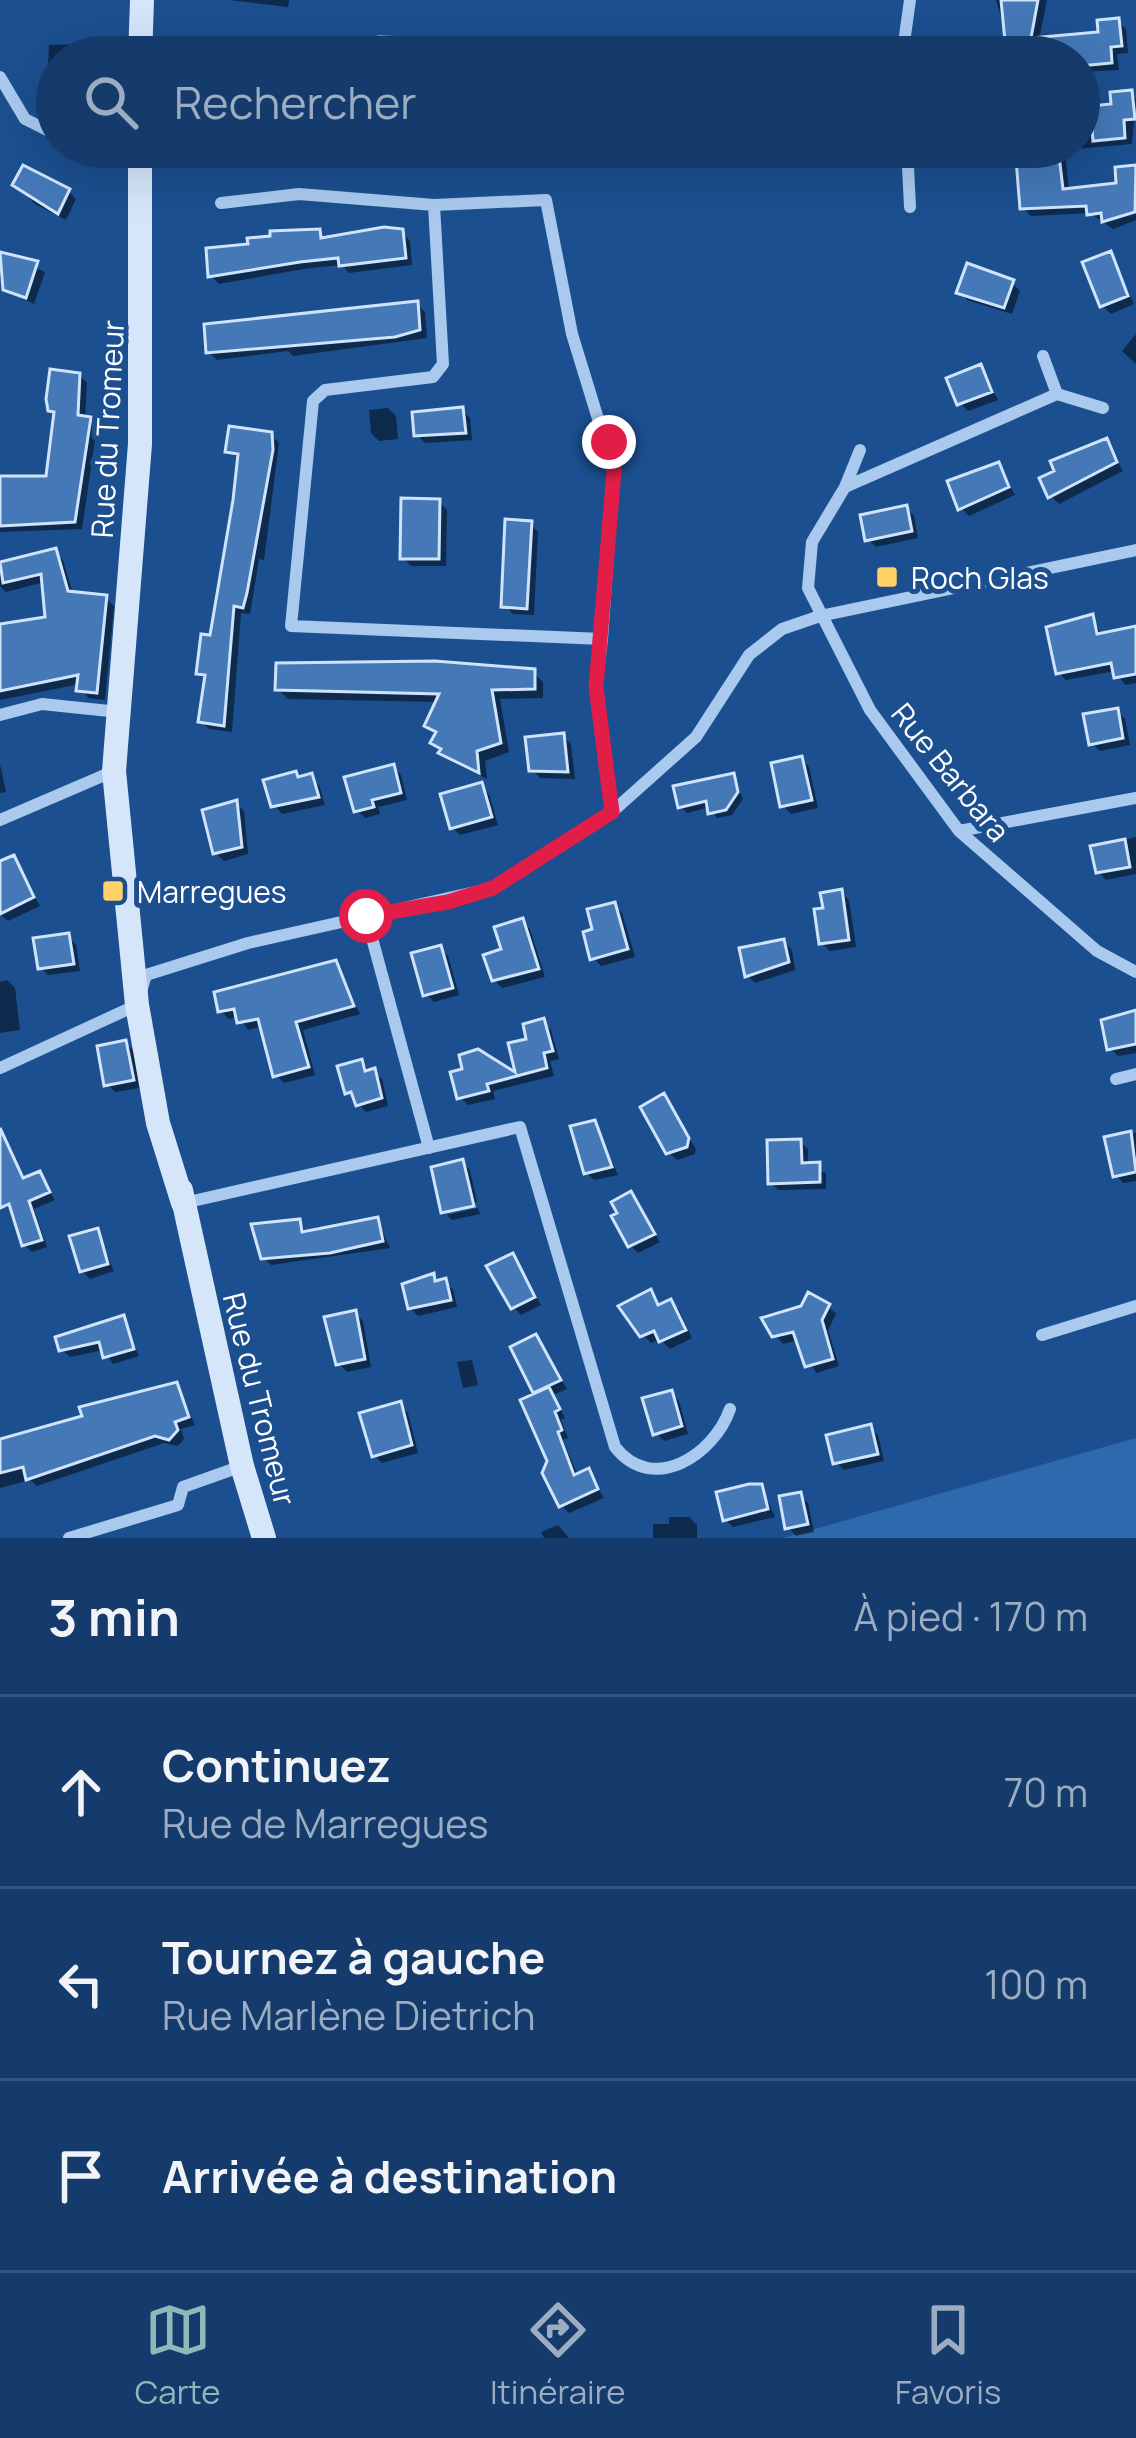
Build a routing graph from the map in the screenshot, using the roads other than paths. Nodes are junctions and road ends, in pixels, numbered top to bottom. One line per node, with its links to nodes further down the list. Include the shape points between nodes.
1 (142, 0): 3 (main road)
2 (910, 0): 4 (street)
3 (141, 36)
4 (905, 36)
5 (0, 77): 6 (street)
6 (36, 124)
7 (140, 168): 20 (main road, Rue du Tromeur, via 143,345)
8 (908, 168): 11 (street)
9 (221, 203): 10 (street, via 299,194)
10 (434, 205): 19 (street, via 538,196 552,212 572,334 614,471); 19 (street, via 443,364 433,377 325,390 313,401 292,626)
11 (910, 207)
12 (1043, 356): 13 (street)
13 (1057, 394): 14 (street); 16 (street)
14 (1102, 408)
15 (860, 450): 16 (street, Rue Barbara)
16 (845, 487): 18 (street, Rue Barbara, via 808,558 808,588)
17 (1136, 550): 18 (street)
18 (820, 616): 24 (street, via 782,629 749,655 696,737); 26 (street, Rue Barbara, via 870,710)
19 (602, 639): 24 (street, via 596,687)
20 (120, 712): 21 (street, via 42,704); 22 (main road, Rue du Tromeur); 29 (main road, Rue du Tromeur)
21 (0, 715)
22 (113, 771): 25 (street); 30 (main road, Rue du Tromeur)
23 (1136, 798): 26 (street)
24 (612, 812): 27 (street, via 493,888)
25 (0, 820)
26 (959, 831): 28 (street, Rue Barbara, via 1097,951)
27 (366, 916): 29 (street); 34 (street)
28 (1136, 972)
29 (146, 975): 30 (street); 35 (main road, Rue du Tromeur)
30 (137, 1005): 31 (street); 35 (main road, Rue du Tromeur, via 158,1123)
31 (0, 1068)
32 (1136, 1075): 33 (street)
33 (1116, 1078)
34 (429, 1148): 35 (street); 38 (street, via 520,1126 626,1462 660,1469 707,1450)
35 (183, 1203): 39 (main road, Rue du Tromeur)
36 (1136, 1306): 37 (street)
37 (1042, 1335)
38 (730, 1409)
39 (242, 1466): 40 (street, via 183,1487 178,1505); 42 (main road, Rue du Tromeur)
40 (98, 1534): 41 (street)
41 (69, 1538)
42 (264, 1538)

